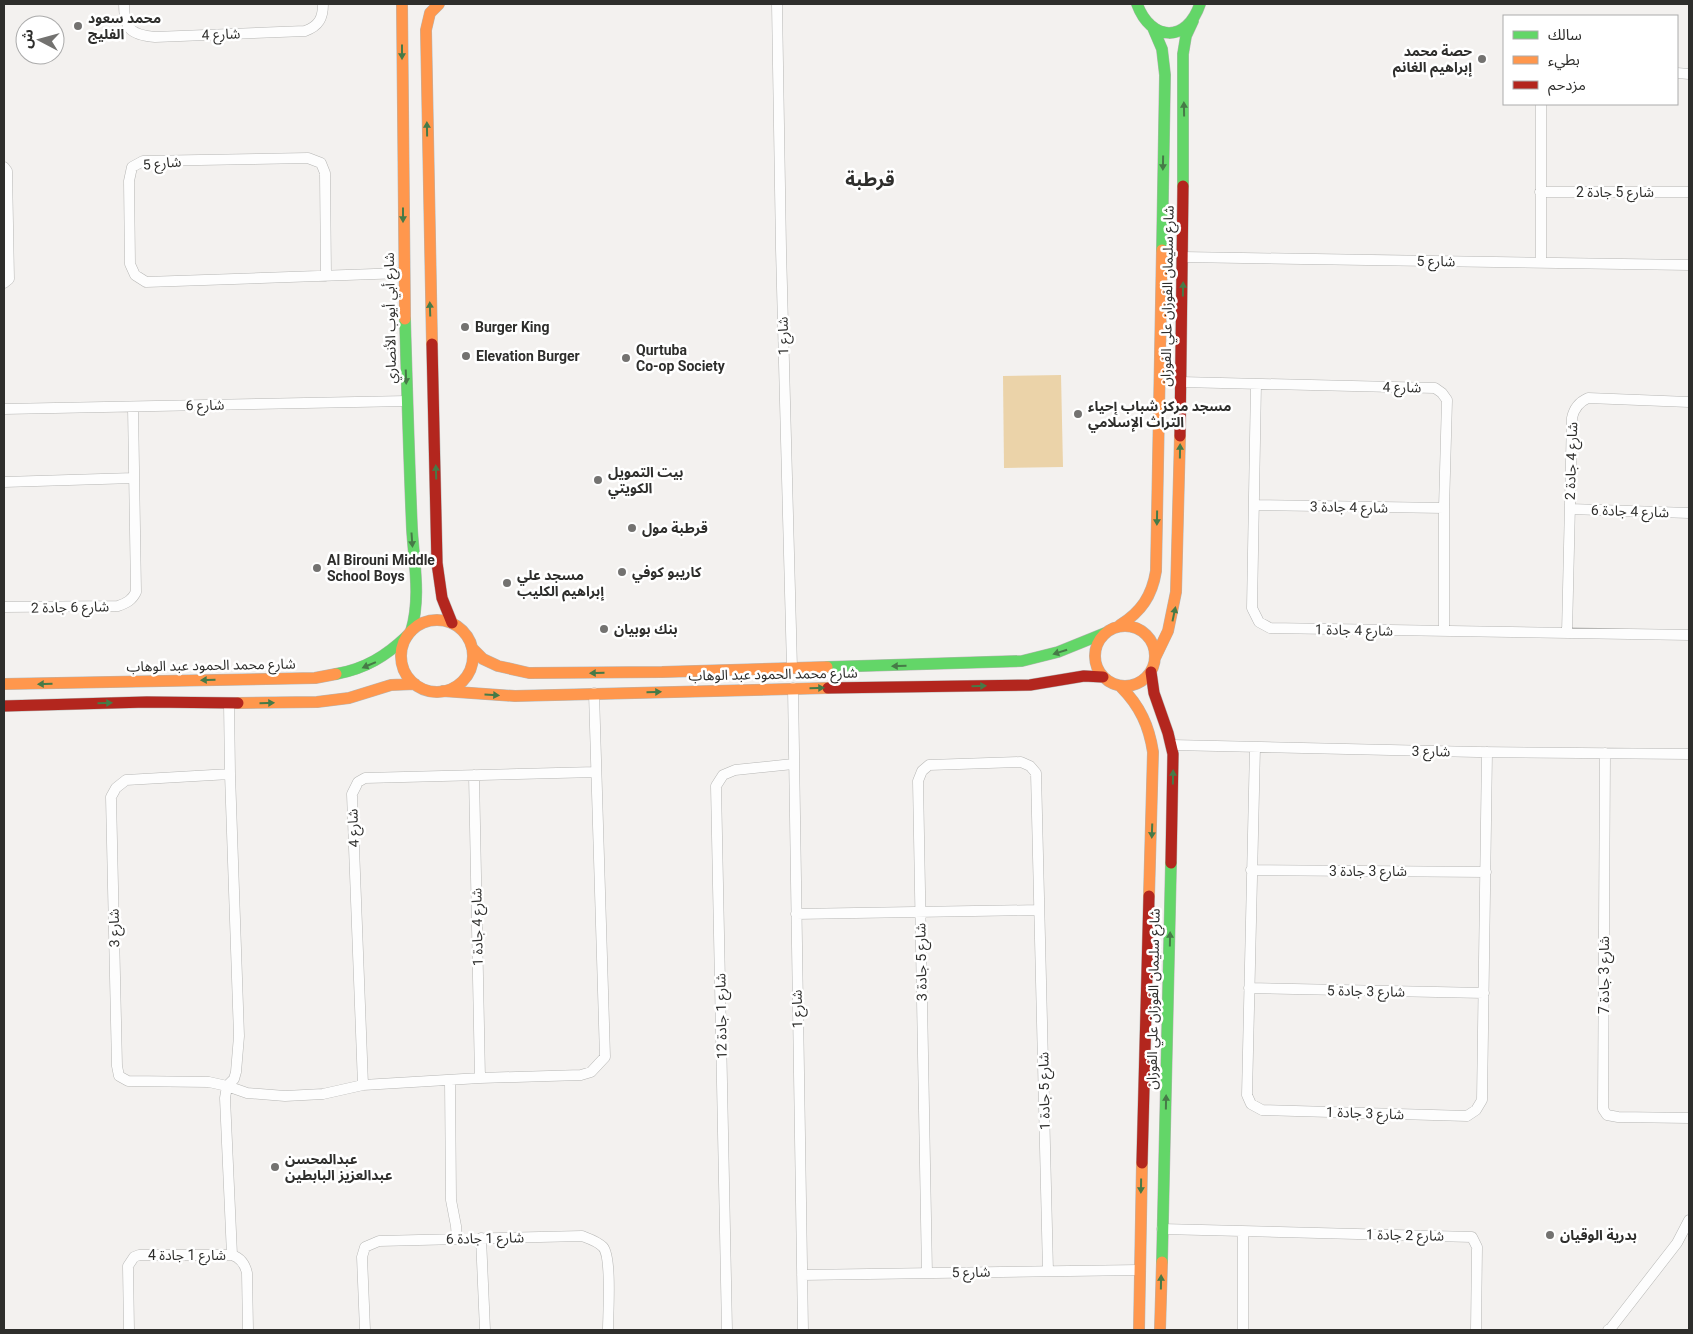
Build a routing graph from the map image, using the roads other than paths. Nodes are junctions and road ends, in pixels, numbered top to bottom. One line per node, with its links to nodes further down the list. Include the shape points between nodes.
1 (124, 4): 2 (street, شارع 4, via 126,21 132,31 142,36 305,31 322,18)
2 (322, 4)
3 (402, 4): 16 (street, شارع أبي أيوب الأنصاري, one-way to 16)
4 (439, 4): 15 (street, one-way to 4, via 426,30 430,13)
5 (777, 4): 48 (street, شارع 1)
6 (1132, 4): 9 (street)
7 (1200, 4): 10 (street, شارع سليمان الفوزان علي الفوزان)
8 (1209, 4): 10 (street)
9 (1139, 9): 11 (street)
10 (1195, 19): 11 (street, via 1185,28 1173,32); 14 (street, شارع سليمان الفوزان علي الفوزان, one-way to 10, via 1183,54 1186,36)
11 (1153, 28): 13 (street, شارع سليمان الفوزان علي الفوزان, via 1165,66)
12 (1541, 105): 18 (street)
13 (1164, 128): 14 (street); 40 (street, شارع سليمان الفوزان علي الفوزان, one-way to 40, via 1156,571 1152,590 1143,607)
14 (1184, 130): 20 (street, شارع سليمان الفوزان علي الفوزان)
15 (420, 157): 16 (street); 39 (street, one-way to 15, via 440,591 437,563)
16 (402, 161): 23 (street, شارع أبي أيوب الأنصاري, one-way to 23)
17 (4, 167): 25 (street, via 7,171 10,278)
18 (1540, 192): 19 (street, شارع 5 جادة 2); 21 (street)
19 (1689, 192)
20 (1183, 256): 21 (street, شارع 5); 26 (street, شارع سليمان الفوزان علي الفوزان, one-way to 20)
21 (1541, 262): 22 (street, شارع 5)
22 (1689, 265)
23 (403, 273): 24 (street, شارع 5); 28 (street, شارع أبي أيوب الأنصاري, one-way to 28)
24 (326, 276): 24 (street, شارع 5, via 146,282 134,275 130,264 129,181 132,167 143,161 308,158 321,163 325,173)
25 (4, 283)
26 (1181, 382): 27 (street, شارع 4); 47 (street, شارع سليمان الفوزان علي الفوزان, one-way to 26, via 1172,622 1176,596)
27 (1256, 384): 34 (street, شارع 4 جادة 1); 35 (street, شارع 4, via 1435,388 1447,400)
28 (406, 401): 30 (street, شارع 6); 42 (street, شارع أبي أيوب الأنصاري, one-way to 42, via 417,601)
29 (1689, 402): 36 (street, شارع 4 جادة 2, via 1588,398 1581,402 1572,418)
30 (134, 407): 31 (street, شارع 6); 32 (street, شارع 6 جادة 2)
31 (4, 409)
32 (134, 478): 33 (street); 38 (street, شارع 6 جادة 2, via 136,592 133,598 118,606)
33 (4, 482)
34 (1254, 505): 35 (street, شارع 4 جادة 3); 41 (street, شارع 4 جادة 1, via 1252,608 1259,622 1270,628)
35 (1444, 508): 41 (street, شارع 4)
36 (1570, 509): 37 (street, شارع 4 جادة 6); 44 (street, شارع 4 جادة 2)
37 (1689, 513)
38 (4, 607)
39 (452, 623): 42 (street, via 433,620 421,623); 46 (street, via 467,636)
40 (1120, 626): 43 (street); 47 (street, via 1137,628 1146,635 1153,644)
41 (1444, 631): 44 (street, شارع 4 جادة 1)
42 (409, 633): 51 (street, شارع محمد الحمود عبد الوهاب, one-way to 51, via 379,661 340,674); 54 (street, via 401,658 404,670)
43 (1105, 633): 48 (street, شارع محمد الحمود عبد الوهاب, one-way to 48, via 1061,652 1021,661); 50 (street, via 1094,654)
44 (1567, 633): 45 (street, شارع 4 جادة 1)
45 (1689, 635)
46 (472, 648): 48 (street, شارع محمد الحمود عبد الوهاب, one-way to 46, via 529,673 498,666 483,659); 57 (street, via 468,673 455,686)
47 (1156, 658): 49 (street)
48 (792, 668)
49 (1151, 672): 55 (street, via 1141,683); 63 (street, شارع سليمان الفوزان علي الفوزان, via 1152,688)
50 (1102, 677): 55 (street); 56 (street, شارع محمد الحمود عبد الوهاب, one-way to 50, via 1030,685 1077,676)
51 (177, 681): 52 (street, شارع محمد الحمود عبد الوهاب); 60 (street, via 171,692)
52 (146, 682): 53 (street, شارع محمد الحمود عبد الوهاب, one-way to 53); 59 (street, via 151,692)
53 (4, 684)
54 (415, 684): 57 (street, via 425,690); 61 (street, one-way to 54, via 317,702 349,698 391,685)
55 (1121, 687): 86 (street, شارع سليمان الفوزان علي الفوزان, one-way to 86, via 1144,716 1153,752)
56 (792, 688): 58 (street, شارع محمد الحمود عبد الوهاب, one-way to 56); 68 (street, شارع 1)
57 (443, 691): 58 (street, شارع محمد الحمود عبد الوهاب, one-way to 58, via 515,696)
58 (594, 693): 69 (street)
59 (147, 702): 60 (street); 62 (street, one-way to 59)
60 (177, 702): 61 (street)
61 (229, 703): 71 (street)
62 (4, 706)
63 (1172, 745): 64 (street, شارع 3); 85 (street, شارع سليمان الفوزان علي الفوزان, one-way to 63)
64 (1255, 748): 65 (street, شارع 3); 73 (street, شارع 3 جادة 1)
65 (1487, 752): 66 (street, شارع 3); 74 (street, شارع 3 جادة 1)
66 (1605, 753): 67 (street, شارع 3); 84 (street, شارع 3 جادة 7, via 1603,1109 1607,1114 1618,1117)
67 (1689, 754)
68 (793, 764): 77 (street, شارع 1); 104 (street, شارع 1 جادة 12, via 735,770 722,775 716,786)
69 (596, 772): 72 (street, شارع 4); 80 (street, via 605,1057 591,1072 581,1075)
70 (1036, 773): 75 (street, شارع 5 جادة 1); 76 (street, شارع 5 جادة 3, via 1021,762 929,764 922,771 918,781)
71 (230, 774): 83 (street, via 239,1036 236,1072); 83 (street, شارع 3, via 126,780 111,797 119,1076 128,1081 209,1082)
72 (474, 775): 80 (street, شارع 4 جادة 1); 82 (street, شارع 4, via 365,778 358,782 352,794)
73 (1251, 870): 74 (street, شارع 3 جادة 3); 78 (street, شارع 3 جادة 1)
74 (1486, 872): 79 (street, شارع 3 جادة 1)
75 (1039, 910): 76 (street); 96 (street, شارع 5 جادة 1)
76 (920, 912): 77 (street); 97 (street, شارع 5 جادة 3)
77 (796, 914): 98 (street, شارع 1)
78 (1249, 988): 79 (street, شارع 3 جادة 5); 79 (street, شارع 3 جادة 1, via 1247,1095 1256,1107 1262,1110 1467,1116 1482,1100)
79 (1484, 993)
80 (480, 1078): 81 (street)
81 (450, 1080): 82 (street); 93 (street, via 451,1200)
82 (363, 1085): 83 (street, via 323,1094 285,1096 247,1093)
83 (227, 1086): 94 (street)
84 (1689, 1118)
85 (1166, 1122): 86 (street, via 1157,1131 1149,1131); 88 (street, شارع سليمان الفوزان علي الفوزان)
86 (1143, 1125): 87 (street, شارع سليمان الفوزان علي الفوزان)
87 (1142, 1154): 88 (street, via 1154,1148); 95 (street, شارع سليمان الفوزان علي الفوزان, one-way to 95)
88 (1165, 1156): 90 (street, شارع سليمان الفوزان علي الفوزان)
89 (1689, 1220): 110 (street, via 1678,1243)
90 (1162, 1229): 91 (street, شارع 2 جادة 1); 107 (street, شارع سليمان الفوزان علي الفوزان, one-way to 90)
91 (1243, 1232): 108 (street); 109 (street, شارع 2 جادة 1, via 1472,1237 1477,1247)
92 (481, 1238): 93 (street, شارع 1 جادة 6); 102 (street); 103 (street, شارع 1 جادة 6, via 582,1236 594,1240 604,1248 608,1260)
93 (457, 1239): 101 (street, شارع 1 جادة 6, via 379,1240 365,1247 362,1257)
94 (232, 1255): 99 (street, شارع 1 جادة 4, via 138,1255 128,1266); 100 (street, شارع 1 جادة 4, via 241,1260 248,1273)
95 (1139, 1270): 96 (street, شارع 5); 106 (street, شارع سليمان الفوزان علي الفوزان)
96 (1048, 1271): 97 (street, شارع 5)
97 (927, 1273): 98 (street, شارع 5)
98 (802, 1275): 105 (street, شارع 1)
99 (129, 1330)
100 (248, 1330)
101 (365, 1330)
102 (485, 1330)
103 (608, 1330)
104 (727, 1330)
105 (803, 1330)
106 (1138, 1330)
107 (1160, 1330)
108 (1243, 1330)
109 (1476, 1330)
110 (1608, 1330)

